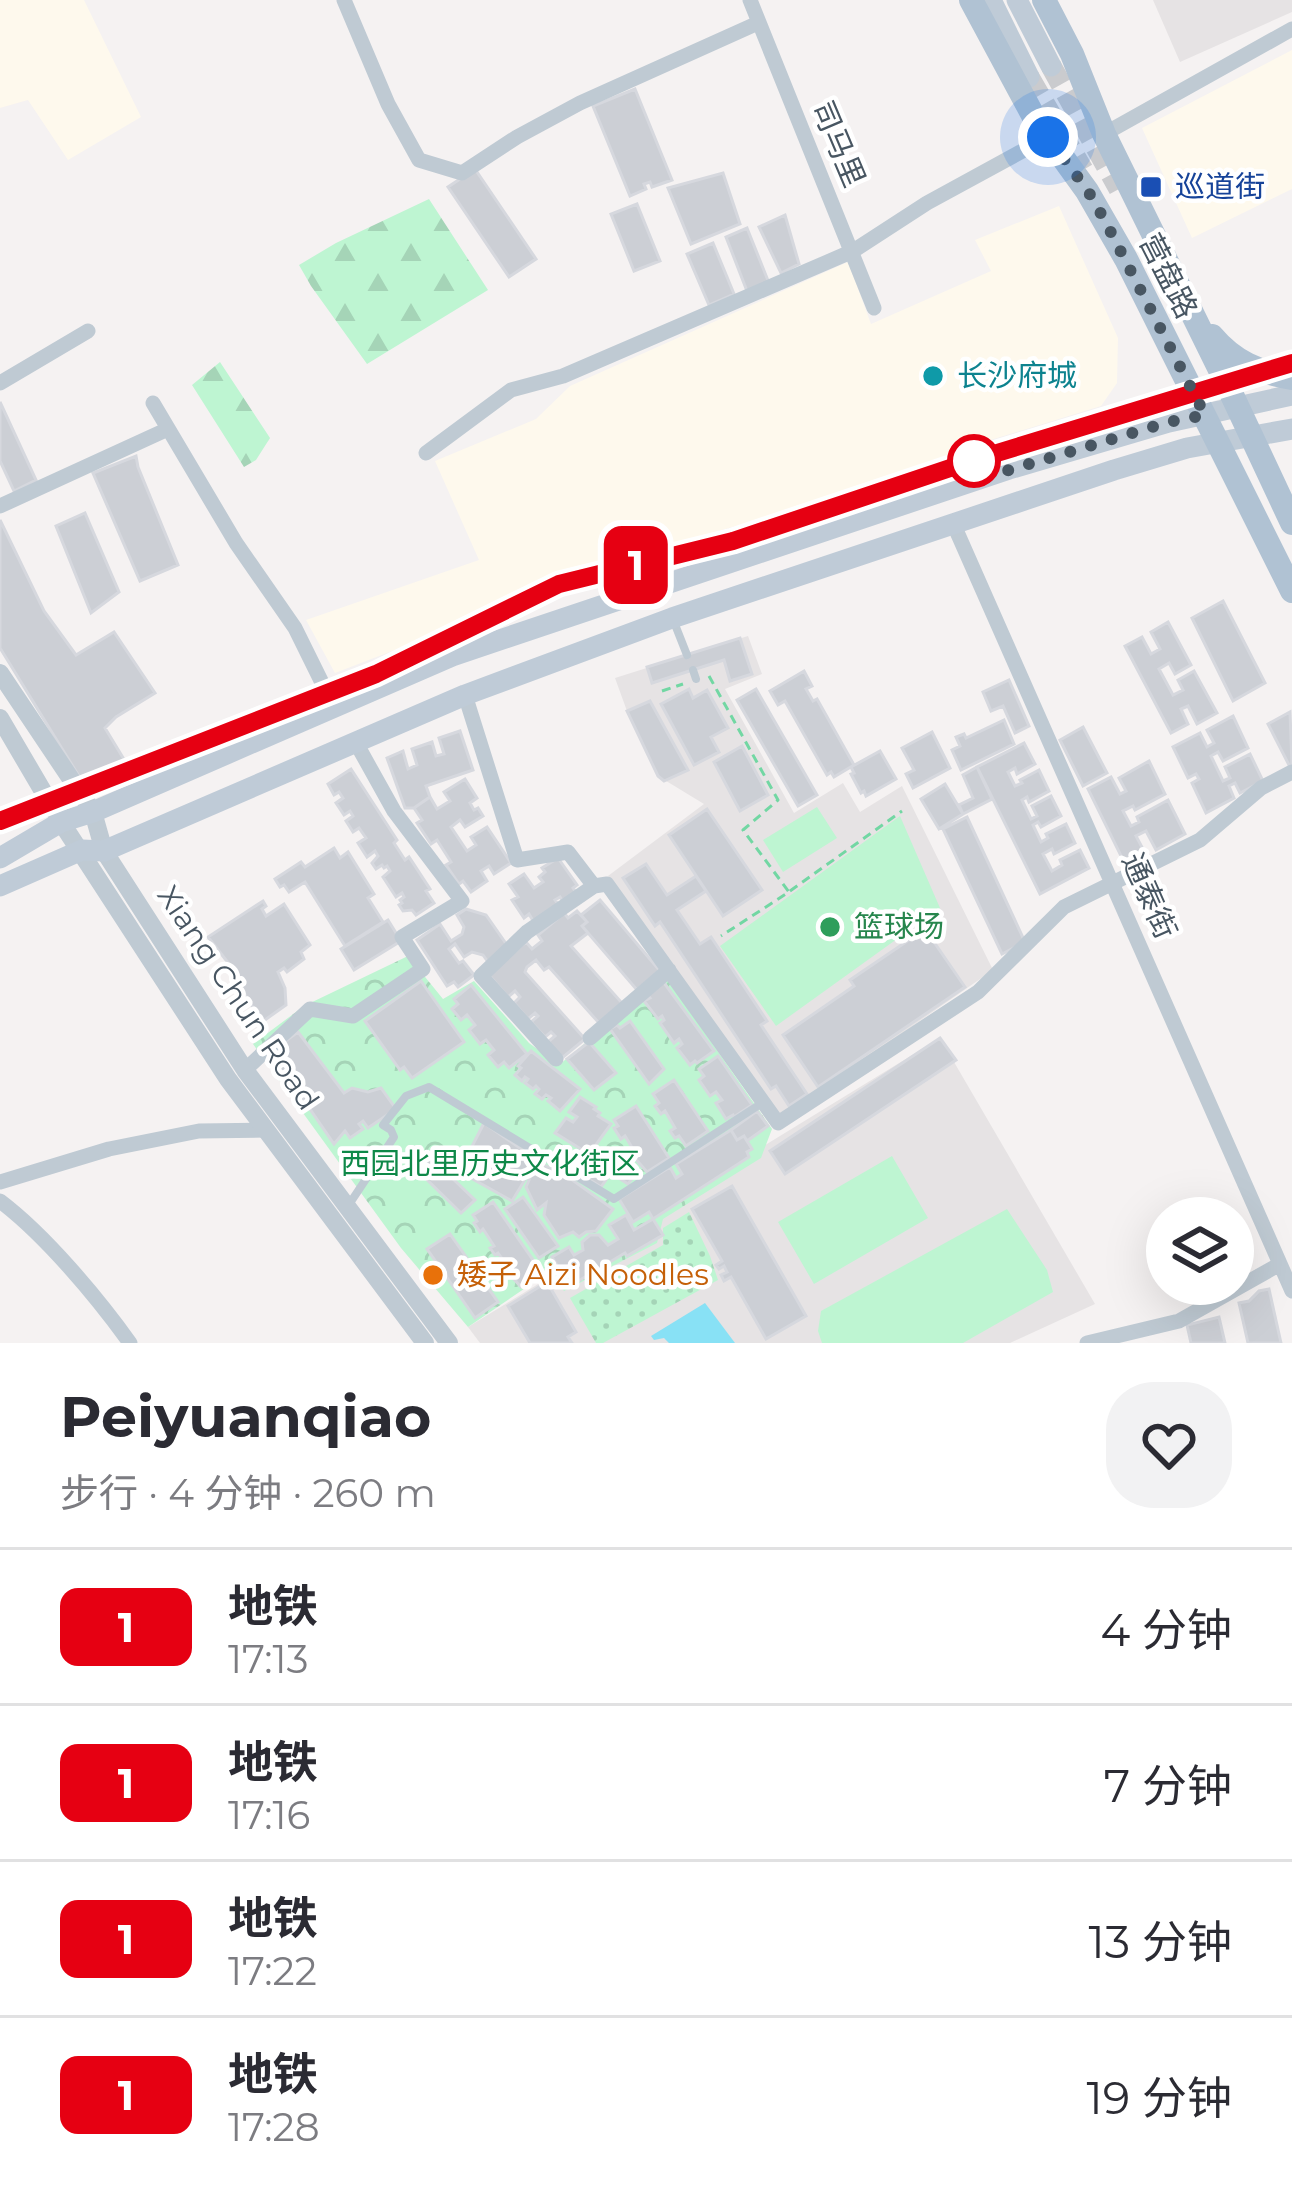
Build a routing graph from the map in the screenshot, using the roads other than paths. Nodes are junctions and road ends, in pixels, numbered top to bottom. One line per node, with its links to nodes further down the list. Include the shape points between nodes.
1 (344, 0): 7 (street, via 419,160 462,173 580,103)
2 (750, 0): 7 (street, 司马里)
3 (971, 0): 12 (main road, 营盘路)
4 (991, 0): 10 (main road)
5 (1017, 0): 9 (main road)
6 (1044, 0): 11 (main road, 营盘路)
7 (758, 23): 13 (street, 司马里)
8 (1292, 29): 11 (street)
9 (1051, 66)
10 (1029, 77)
11 (1104, 134): 14 (main road, 营盘路)
12 (1048, 137): 13 (street); 22 (main road, 营盘路, via 1096,205)
13 (853, 251): 15 (street, 司马里); 27 (street, via 511,391)
14 (1189, 305): 17 (main road, via 1241,363); 21 (main road, 营盘路)
15 (874, 308)
16 (88, 331): 18 (street)
17 (1292, 377)
18 (0, 382)
19 (1292, 395): 21 (main road)
20 (153, 403): 23 (street)
21 (1238, 408): 22 (main road); 25 (main road, 营盘路)
22 (1205, 415): 26 (main road, 营盘路); 36 (main road, via 1009,469 452,656)
23 (168, 429): 28 (street); 36 (street, via 295,628)
24 (1292, 429): 25 (main road)
25 (1251, 437): 26 (main road); 30 (main road, 营盘路)
26 (1219, 442): 29 (main road); 31 (main road, 营盘路)
27 (426, 453)
28 (0, 506)
29 (953, 523): 32 (main road); 44 (street, 通泰街)
30 (1292, 523)
31 (1292, 591)
32 (673, 617): 33 (lane); 35 (main road)
33 (687, 655)
34 (0, 673): 40 (street, Xiang Chun Road)
35 (464, 695): 38 (main road); 46 (street, via 517,860 568,852)
36 (334, 707): 40 (main road)
37 (0, 718): 41 (street, Xiang Chun Road)
38 (356, 741): 42 (main road); 50 (street, via 394,811 462,901 402,937 423,969 353,1016 310,1009)
39 (1292, 772): 44 (street, via 1200,840)
40 (93, 812): 41 (main road); 42 (street, Xiang Chun Road)
41 (61, 822): 42 (street, Xiang Chun Road); 43 (main road)
42 (93, 851): 45 (main road); 50 (street, Xiang Chun Road); 52 (street, Xiang Chun Road)
43 (0, 858)
44 (1114, 882): 51 (street, via 1064,907 978,992 778,1123); 56 (street, 通泰街)
45 (0, 886)
46 (593, 886): 47 (street, via 608,884); 49 (street, via 481,976)
47 (668, 970): 48 (street); 51 (street)
48 (590, 1038)
49 (556, 1059)
50 (245, 1070): 55 (street, Xiang Chun Road)
51 (763, 1102): 55 (lane, via 614,1199 429,1087 406,1096 383,1125 394,1137)
52 (266, 1130): 53 (street, via 199,1130); 59 (street, Xiang Chun Road)
53 (0, 1182)
54 (0, 1201): 58 (street)
55 (347, 1207): 60 (street, Xiang Chun Road)
56 (1280, 1264): 57 (street, 通泰街); 61 (street, via 1179,1321)
57 (1292, 1291)
58 (130, 1343)
59 (425, 1343)
60 (449, 1343)
61 (1087, 1343)

